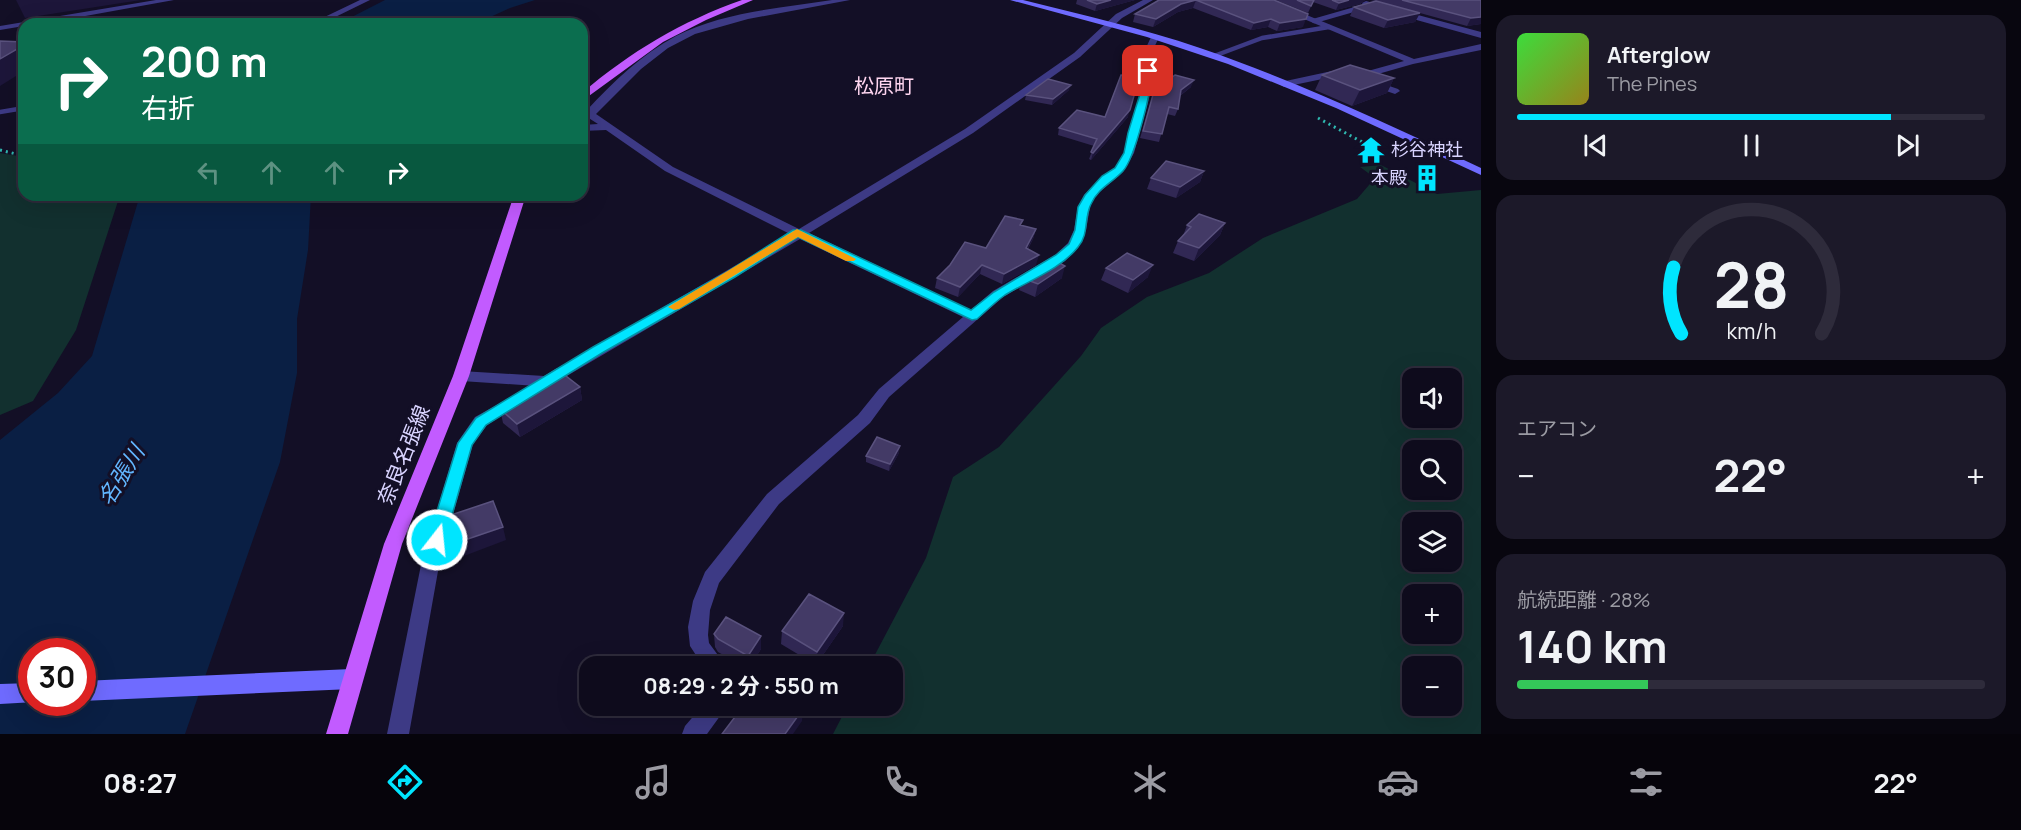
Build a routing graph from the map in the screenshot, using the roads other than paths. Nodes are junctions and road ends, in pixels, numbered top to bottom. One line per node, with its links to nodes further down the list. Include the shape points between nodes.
1 (170, 0): 10 (street)
2 (366, 0): 11 (street)
3 (749, 0): 27 (main road, via 657,41)
4 (846, 0): 30 (street, via 730,22 685,36 626,78 591,112 593,118)
5 (1014, 0): 14 (street)
6 (1149, 0): 14 (street, via 1119,15)
7 (1263, 0): 12 (street)
8 (1352, 0): 9 (street)
9 (1371, 3): 12 (lane); 18 (street)
10 (61, 18)
11 (327, 18)
12 (1314, 21): 15 (street)
13 (18, 25): 17 (street)
14 (1109, 25): 20 (street); 34 (street, via 1069,61 978,126)
15 (1329, 27): 22 (lane, via 1262,38); 23 (street)
16 (1481, 27): 18 (street)
17 (0, 28)
18 (1466, 31): 19 (street)
19 (1481, 35)
20 (1155, 37): 22 (street); 35 (street, via 1149,50 1148,84 1129,153 1119,170 1090,195 1074,245 1060,258 998,294)
21 (1481, 47): 23 (street)
22 (1214, 56): 25 (street)
23 (1412, 61): 24 (street, via 1357,77)
24 (1346, 75): 25 (street, via 1332,74); 26 (street)
25 (1284, 84): 32 (street, via 1379,123)
26 (1395, 91)
27 (588, 93)
28 (18, 109): 29 (lane)
29 (0, 112)
30 (607, 127): 31 (street); 34 (street, via 660,164)
31 (588, 128)
32 (1481, 172)
33 (518, 201): 36 (main road, 奈良名張線)
34 (797, 233): 35 (street); 37 (street)
35 (972, 316): 38 (street, via 773,499 712,578 701,610 698,635 699,645)
36 (461, 376): 37 (street); 39 (main road, 奈良名張線, via 393,544)
37 (546, 381): 45 (street, via 481,421 465,443 431,560)
38 (708, 656)
39 (352, 679): 40 (street); 44 (main road, 奈良名張線)
40 (96, 690)
41 (18, 693): 42 (street)
42 (0, 694)
43 (708, 716): 46 (street)
44 (337, 734)
45 (398, 734)
46 (693, 734)

